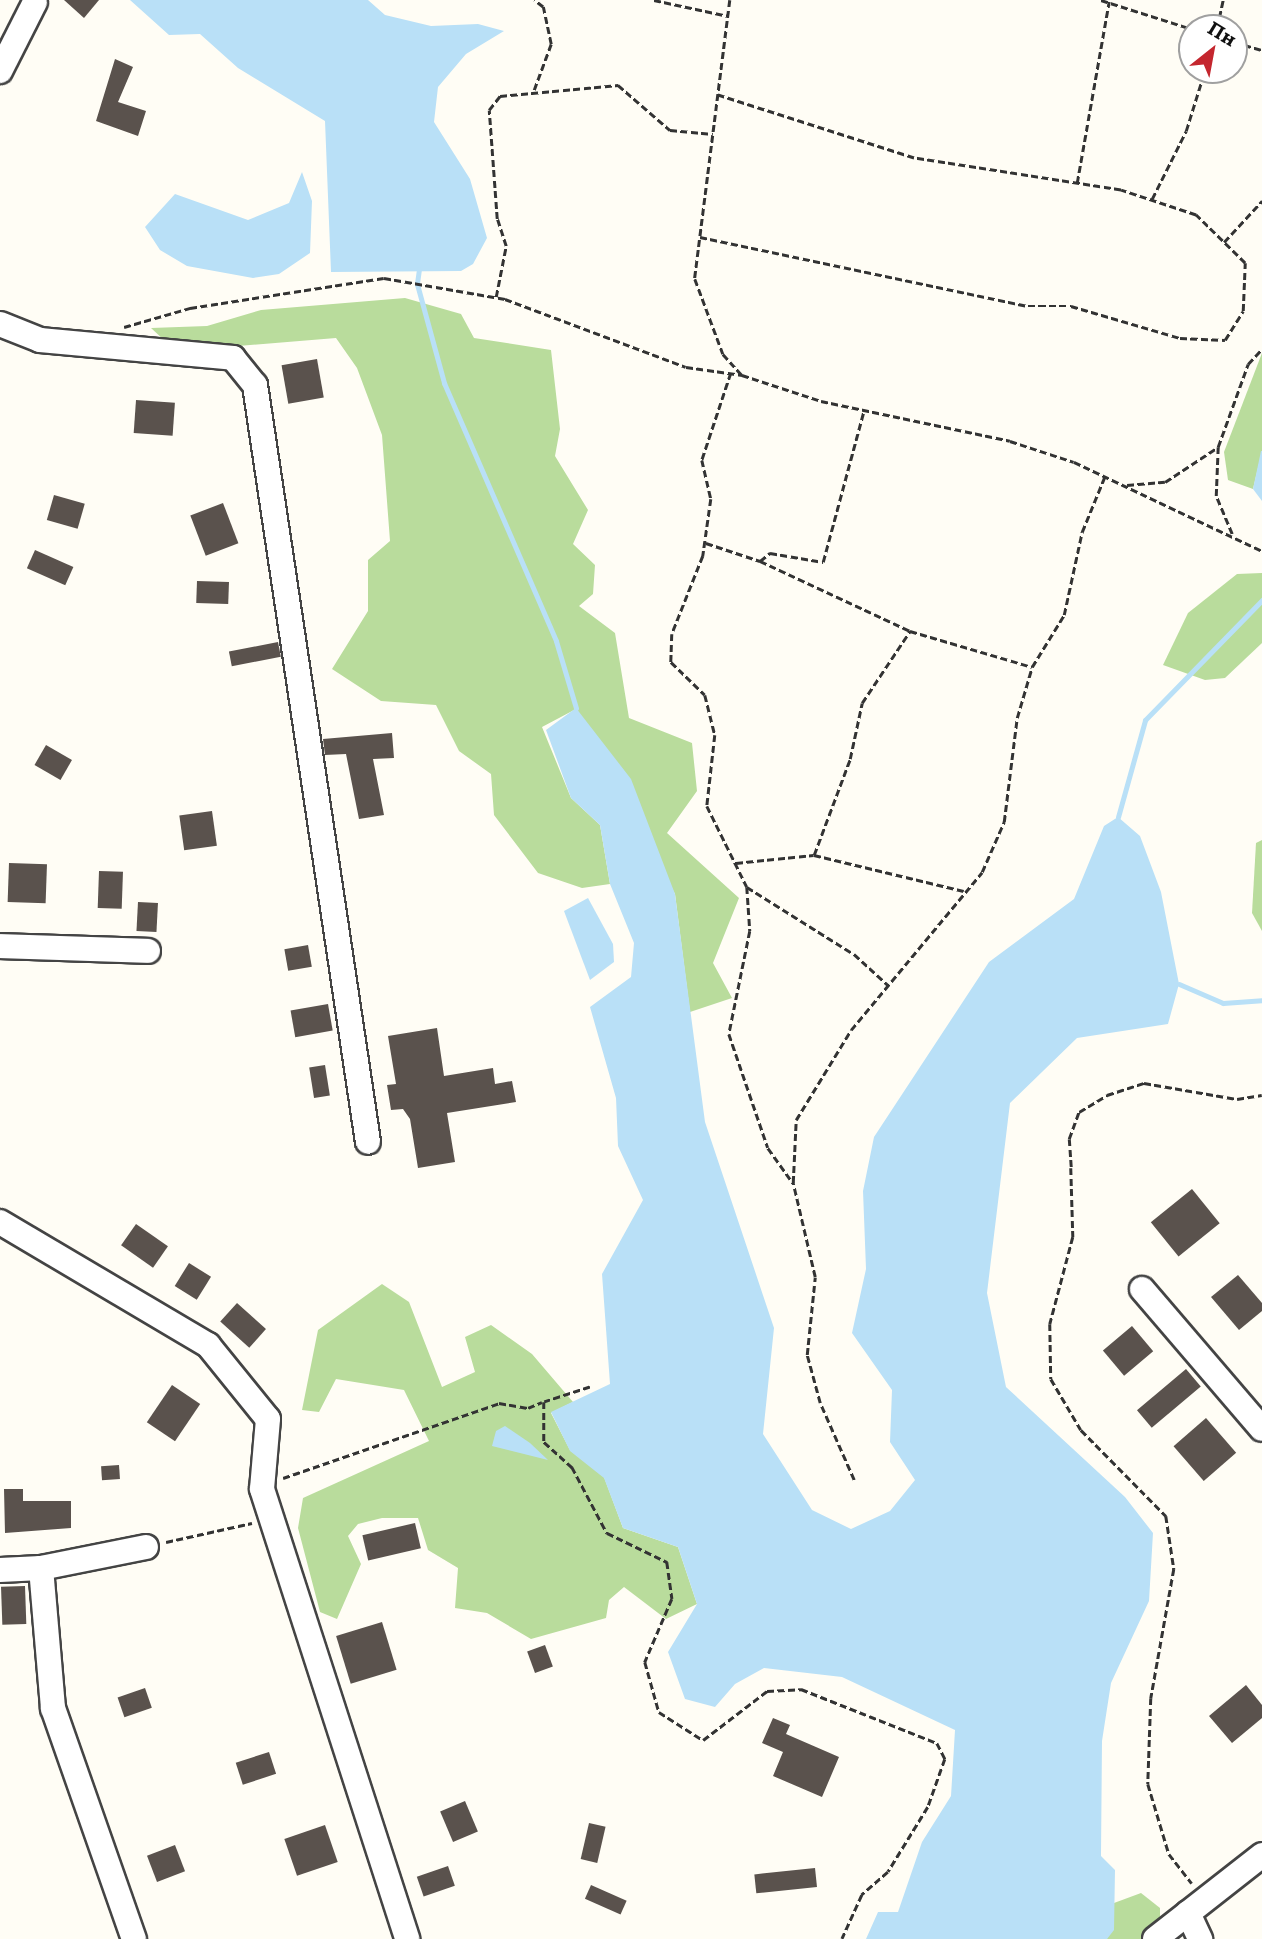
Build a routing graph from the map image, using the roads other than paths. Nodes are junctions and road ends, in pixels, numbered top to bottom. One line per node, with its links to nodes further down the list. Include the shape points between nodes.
1 (35, 2): 2 (street)
2 (0, 71)
3 (0, 324): 6 (street, via 40,340 233,358 255,385)
4 (0, 946): 5 (street)
5 (148, 951)
6 (368, 1142)
7 (0, 1222): 16 (street, via 208,1345 268,1419 262,1489)
8 (1142, 1289): 9 (street)
9 (1262, 1429)
10 (146, 1547): 11 (street)
11 (41, 1568): 12 (street); 15 (street, via 53,1708)
12 (0, 1570)
13 (1262, 1855): 14 (street)
14 (1197, 1906): 17 (street); 18 (street)
15 (134, 1939)
16 (407, 1939)
17 (1154, 1939)
18 (1200, 1939)

